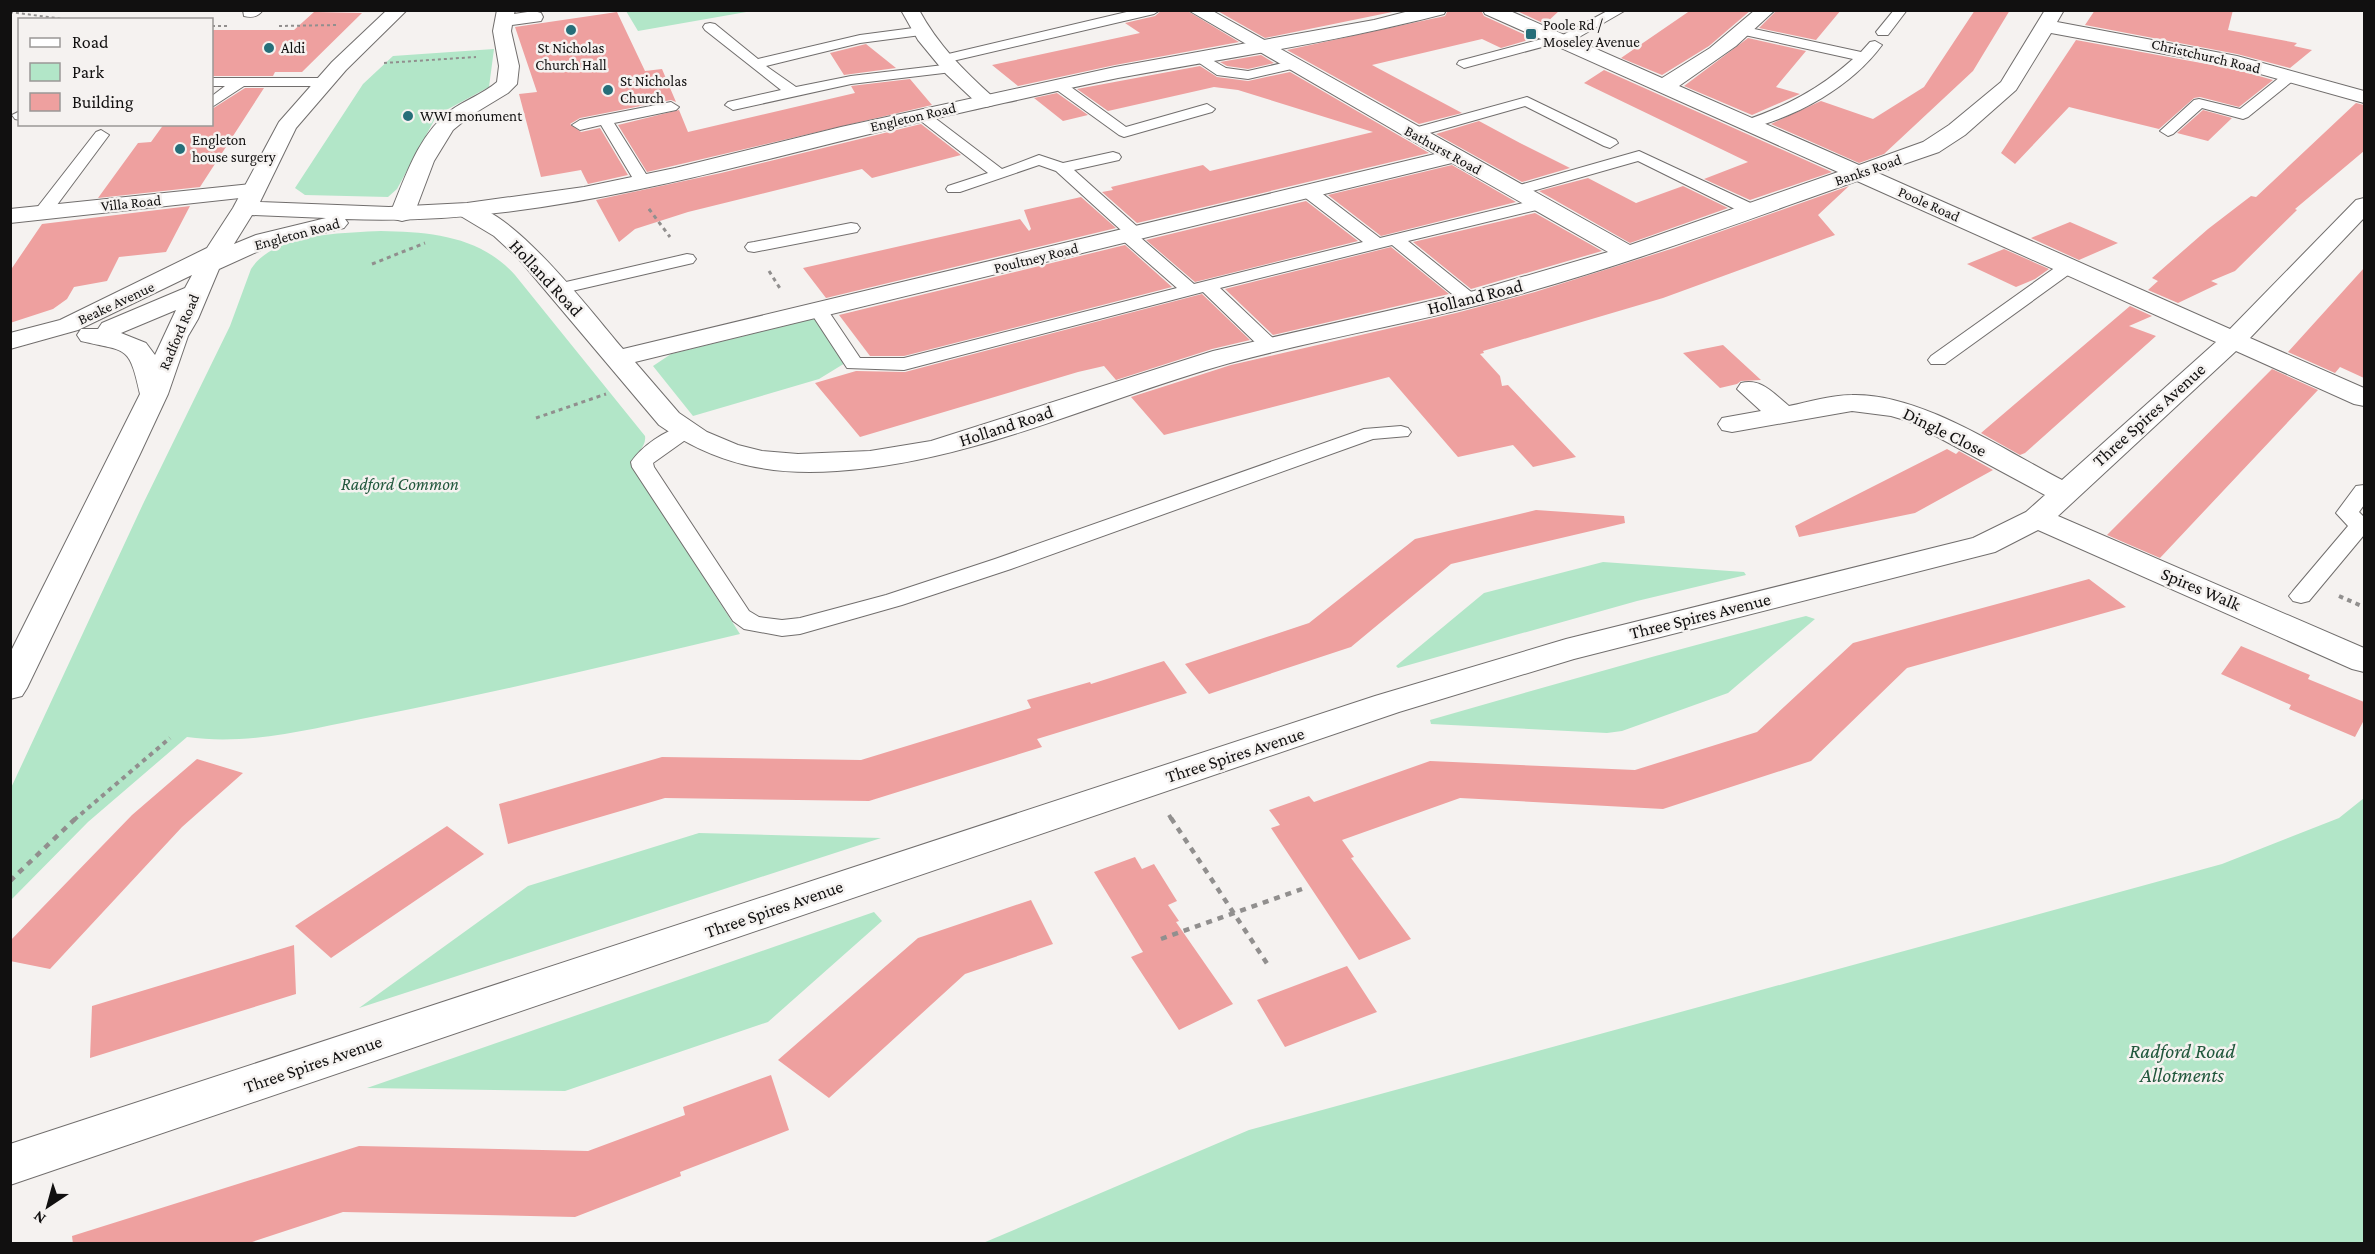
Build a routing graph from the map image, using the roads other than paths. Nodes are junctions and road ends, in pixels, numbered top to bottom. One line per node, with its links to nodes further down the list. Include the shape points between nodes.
1 (398, 10): 27 (street, Radford Road)
2 (910, 10): 14 (street)
3 (1154, 10): 21 (lane)
4 (1197, 10): 17 (street, Bathurst Road)
5 (1437, 10): 17 (street, Engleton Road, via 1374,26)
6 (1492, 10): 16 (street, Poole Road)
7 (1620, 10): 16 (lane)
8 (1766, 10): 15 (street)
9 (1901, 10): 19 (lane)
10 (505, 16): 11 (street); 60 (street, via 502,31 509,66 507,84 462,111 445,127)
11 (534, 17)
12 (2050, 18): 24 (street, Christchurch Road); 48 (street, Banks Road, via 2009,86 1971,119 1931,147)
13 (710, 27): 20 (lane)
14 (921, 31): 20 (lane, via 860,39); 21 (street)
15 (1745, 31): 19 (lane); 29 (street, via 1716,55)
16 (1559, 40): 22 (lane); 29 (street, Poole Road)
17 (1258, 46): 18 (street, Engleton Road); 23 (street, Bathurst Road)
18 (1200, 57): 23 (lane, via 1222,72 1248,75); 28 (street, Engleton Road)
19 (1864, 57): 39 (lane, via 1795,107)
20 (755, 64): 30 (lane)
21 (948, 64): 30 (lane); 32 (street)
22 (1464, 64)
23 (1291, 65): 42 (street, Bathurst Road)
24 (2290, 76): 31 (street, Christchurch Road); 41 (lane, via 2243,114 2199,103)
25 (213, 82): 26 (lane)
26 (241, 82): 27 (lane); 33 (lane)
27 (324, 82): 54 (street, Radford Road, via 286,126)
28 (1059, 85): 32 (street, Engleton Road); 36 (lane, via 1124,132)
29 (1663, 86): 39 (street, Poole Road)
30 (793, 92): 34 (lane)
31 (2364, 97)
32 (986, 101): 37 (street, Engleton Road)
33 (213, 102)
34 (733, 105)
35 (670, 107): 38 (lane)
36 (1207, 109)
37 (922, 115): 49 (lane); 50 (street, Engleton Road)
38 (605, 120): 40 (lane); 50 (lane)
39 (1748, 124): 48 (street, Poole Road)
40 (580, 125)
41 (2168, 131)
42 (1412, 133): 44 (lane, via 1527,101); 45 (street, Bathurst Road)
43 (101, 135): 59 (lane)
44 (1610, 143)
45 (1454, 156): 52 (street, Bathurst Road); 53 (street, Poultney Road)
46 (1113, 157): 47 (lane)
47 (1062, 168): 49 (lane, via 1039,160); 63 (lane)
48 (1859, 173): 58 (street, Banks Road); 70 (street, Poole Road)
49 (1000, 175): 51 (lane)
50 (643, 182): 57 (street, Engleton Road)
51 (954, 189)
52 (1515, 191): 55 (street, Bathurst Road); 58 (lane, via 1639,156)
53 (1309, 192): 63 (street, Poultney Road); 65 (lane)
54 (248, 199): 59 (street, Villa Road); 60 (street, Engleton Road); 68 (street, Radford Road)
55 (1539, 204): 64 (lane); 67 (street, Bathurst Road)
56 (2364, 204): 77 (street, Three Spires Avenue)
57 (467, 210): 60 (street, Engleton Road); 72 (street, Holland Road, via 502,231)
58 (1751, 210): 67 (street, Banks Road)
59 (42, 213): 61 (street, Villa Road)
60 (395, 214): 68 (street, Engleton Road, via 321,225)
61 (10, 216)
62 (851, 228): 66 (lane)
63 (1131, 235): 71 (lane); 75 (street, Poultney Road)
64 (1395, 239): 65 (lane); 74 (lane)
65 (1376, 243): 71 (lane)
66 (754, 247)
67 (1628, 254): 74 (street, Holland Road)
68 (213, 258): 73 (street, Radford Road); 78 (street, Beake Avenue, via 69,324)
69 (687, 259): 72 (lane)
70 (2069, 266): 77 (street, Poole Road); 82 (lane)
71 (1198, 288): 75 (lane, via 904,364 854,363); 79 (lane)
72 (559, 289): 81 (street, Holland Road)
73 (195, 293): 76 (street, Beake Avenue); 84 (street, Radford Road)
74 (1469, 299): 79 (street, Holland Road)
75 (818, 310): 81 (street, Poultney Road)
76 (90, 335): 80 (street, Beake Avenue); 84 (street, Beake Avenue, via 132,344 146,358)
77 (2234, 339): 85 (street, Poole Road); 91 (street, Three Spires Avenue)
78 (10, 341)
79 (1270, 346): 88 (street, Holland Road, via 1222,357 937,448 890,459 842,464 789,462 746,456)
80 (10, 350)
81 (618, 358): 88 (street, Holland Road)
82 (1938, 360)
83 (1751, 389): 86 (street)
84 (154, 394): 95 (street, Radford Road)
85 (2364, 398)
86 (1783, 415): 87 (street, Dingle Close); 91 (street, Dingle Close, via 1852,403 1893,408 1918,415)
87 (1732, 424)
88 (684, 432): 89 (lane, via 650,453 642,462 643,467 741,616 752,624 782,628 905,597 1371,433)
89 (1401, 432)
90 (2364, 491): 93 (lane, via 2346,513 2361,525)
91 (2063, 493): 92 (street, Three Spires Avenue)
92 (2037, 518): 94 (street, Spires Walk); 96 (street, Three Spires Avenue, via 1984,545 1566,650 1387,704)
93 (2301, 596)
94 (2364, 661)
95 (10, 688)
96 (10, 1165)

